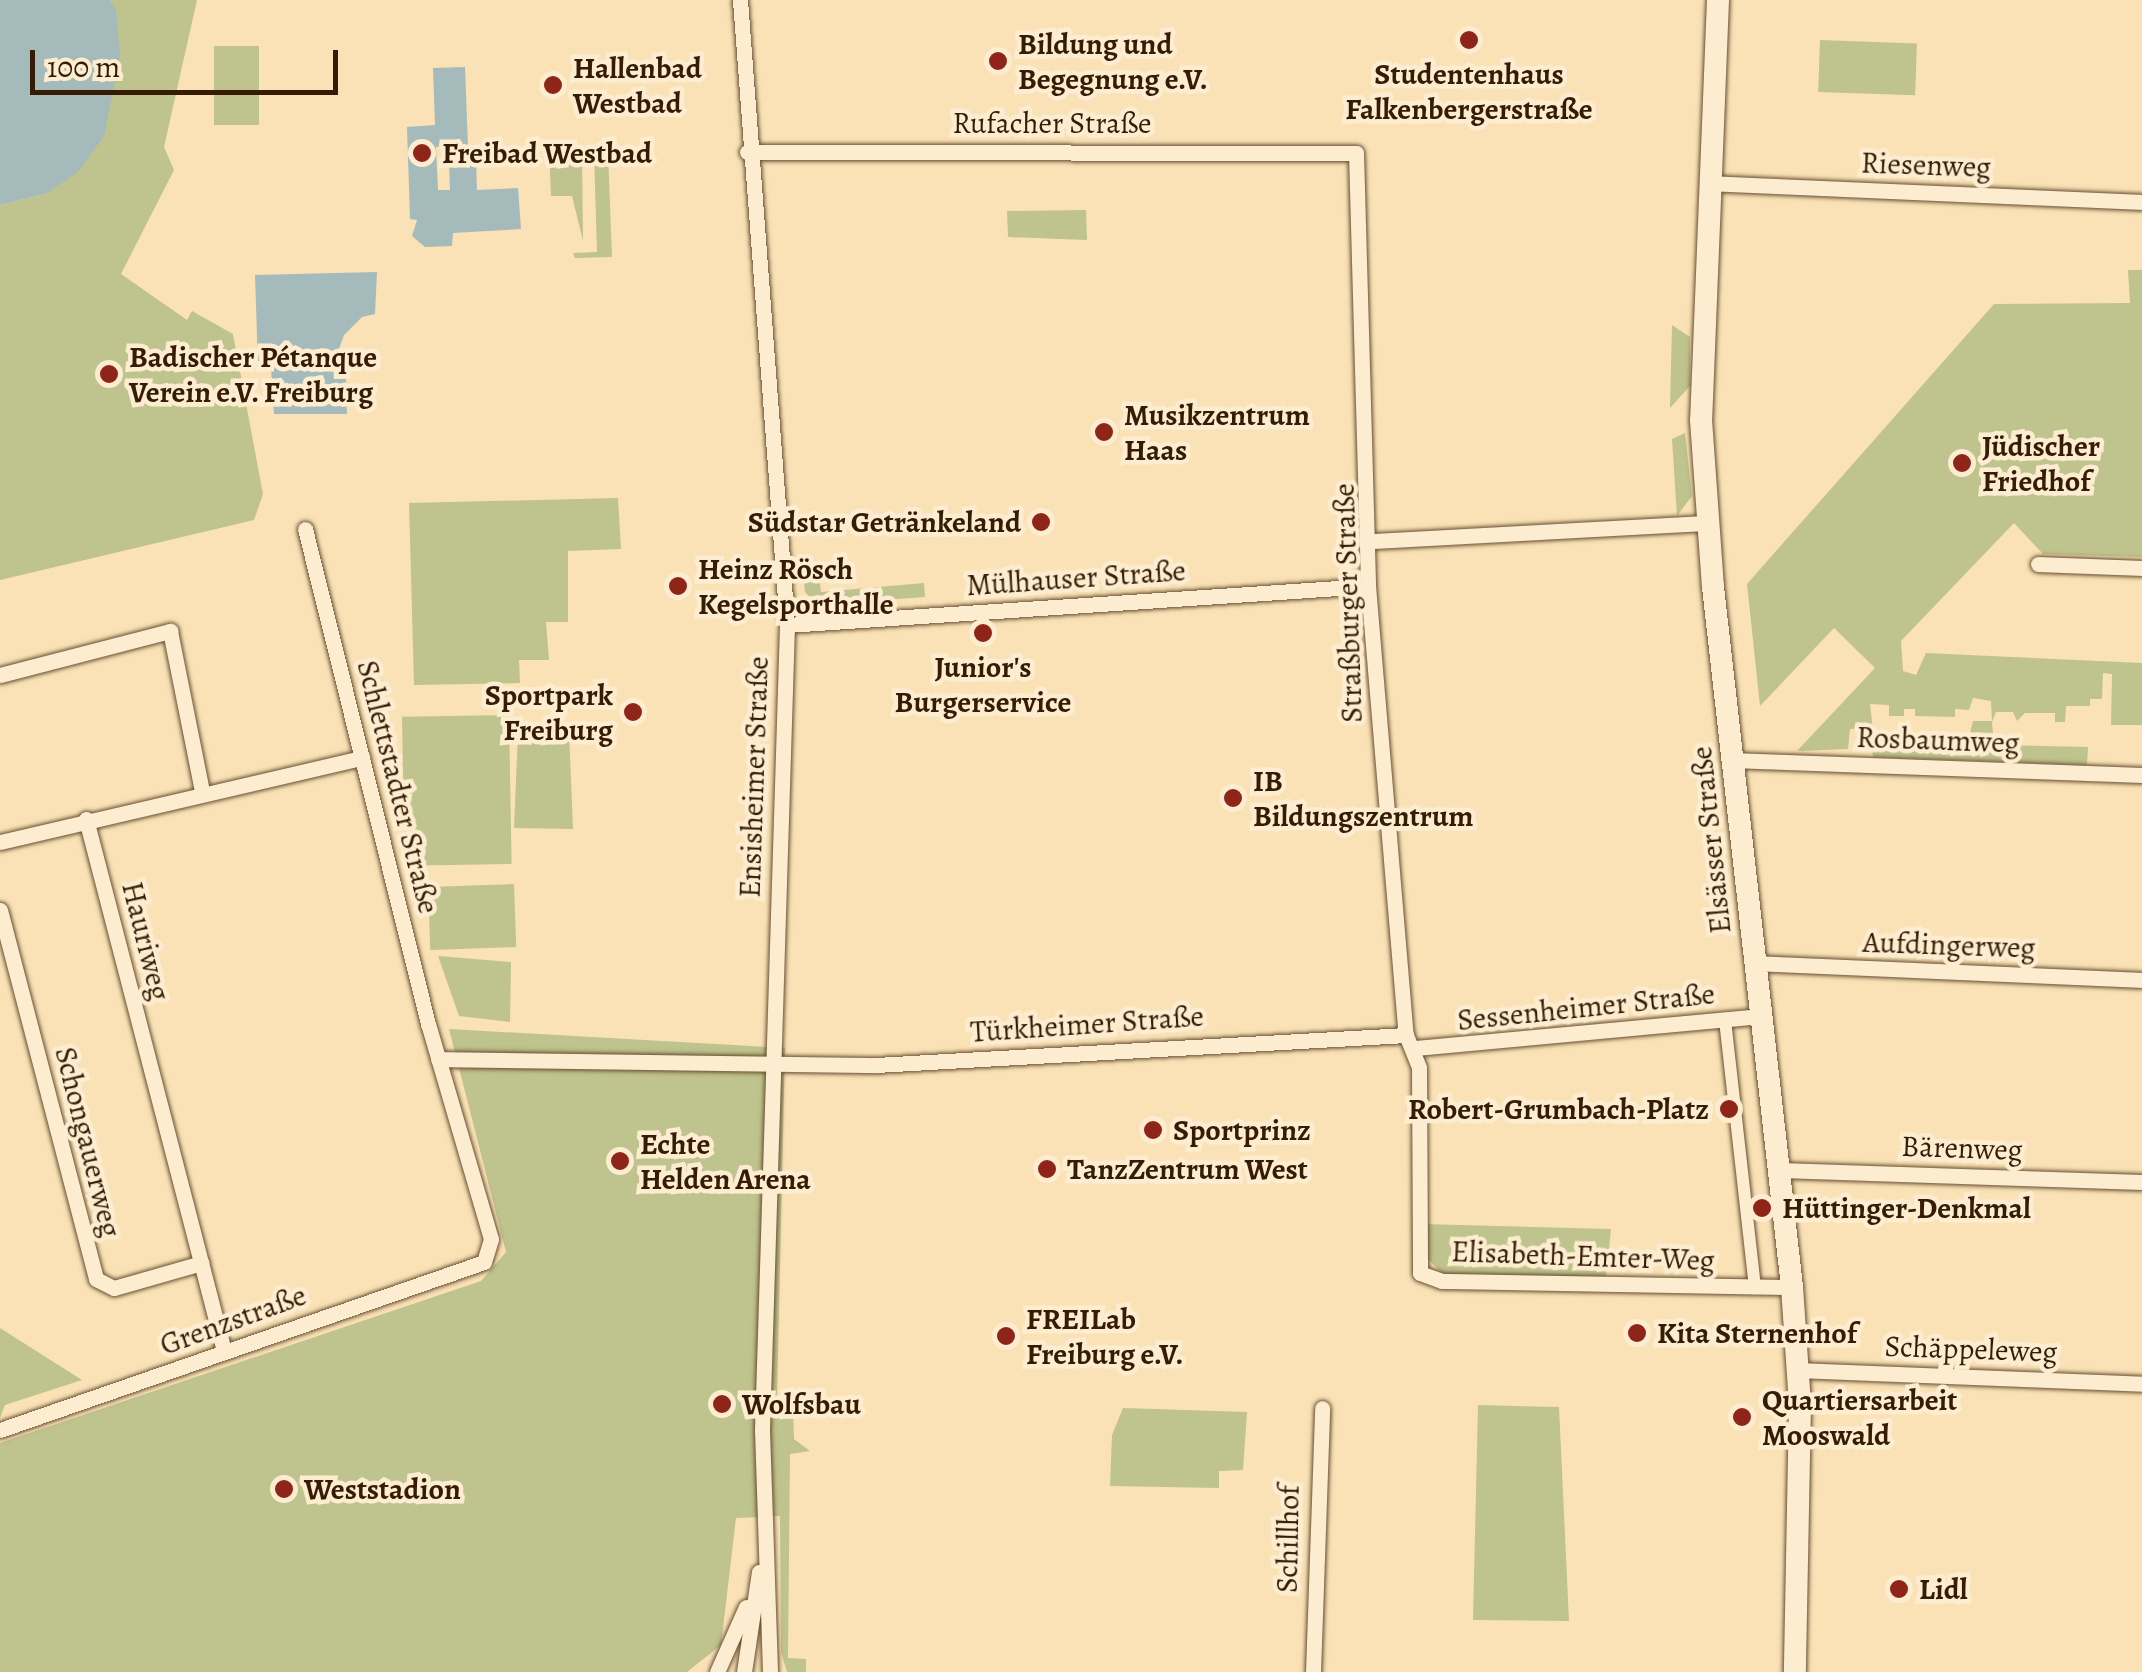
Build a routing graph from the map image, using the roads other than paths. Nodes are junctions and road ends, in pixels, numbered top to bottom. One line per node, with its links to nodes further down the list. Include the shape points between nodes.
1 (740, 0): 3 (street, Ensisheimer Straße)
2 (1718, 0): 5 (main road, Elsässer Straße)
3 (746, 152): 4 (street, Rufacher Straße); 13 (street, Ensisheimer Straße, via 781,484)
4 (1356, 153): 9 (street, Straßburger Straße)
5 (1708, 183): 6 (street, Riesenweg); 7 (main road, Elsässer Straße, via 1702,400)
6 (2142, 202)
7 (1707, 523): 9 (street); 16 (main road, Elsässer Straße)
8 (306, 529): 15 (street, Schlettstadter Straße)
9 (1372, 541): 12 (street, Straßburger Straße)
10 (2038, 564): 11 (street)
11 (2142, 568)
12 (1368, 586): 13 (street, Mülhauser Straße); 26 (street, Straßburger Straße)
13 (787, 625): 28 (street, Ensisheimer Straße)
14 (0, 674): 18 (street, via 170,632)
15 (362, 758): 18 (street); 27 (street, Schlettstadter Straße)
16 (1732, 760): 17 (street, Rosbaumweg); 22 (main road, Elsässer Straße)
17 (2142, 776)
18 (202, 791): 19 (street)
19 (86, 820): 20 (street); 32 (street, Hauriweg)
20 (0, 842)
21 (0, 910): 32 (street, Schongauerweg, via 96,1279 114,1288)
22 (1754, 963): 23 (street, Aufdingerweg); 24 (main road, Elsässer Straße)
23 (2142, 980)
24 (1762, 1016): 25 (street, Sessenheimer Straße); 29 (main road, Elsässer Straße)
25 (1726, 1020): 26 (street, Sessenheimer Straße); 34 (street)
26 (1411, 1042): 28 (street, Türkheimer Straße, via 876,1065); 34 (street, Elisabeth-Emter-Weg, via 1420,1274 1442,1280)
27 (438, 1059): 28 (street); 31 (street, Schlettstadter Straße, via 491,1239)
28 (772, 1063): 40 (street, Ensisheimer Straße)
29 (1780, 1170): 30 (street, Bärenweg); 33 (main road, Elsässer Straße)
30 (2142, 1182)
31 (484, 1262): 35 (street, Grenzstraße)
32 (201, 1263): 35 (street, Hauriweg)
33 (1792, 1287): 34 (street, Elisabeth-Emter-Weg); 36 (main road, Elsässer Straße)
34 (1755, 1288)
35 (224, 1350): 39 (street, Grenzstraße)
36 (1798, 1370): 37 (street, Schäppeleweg); 46 (main road, Elsässer Straße)
37 (2142, 1384)
38 (1322, 1408): 45 (street, Schillhof)
39 (0, 1430)
40 (763, 1558): 41 (street, Ensisheimer Straße); 42 (street, Ensisheimer Straße)
41 (754, 1590): 43 (street); 44 (street, Ensisheimer Straße)
42 (771, 1668)
43 (718, 1672)
44 (744, 1672)
45 (1313, 1672)
46 (1795, 1672)

